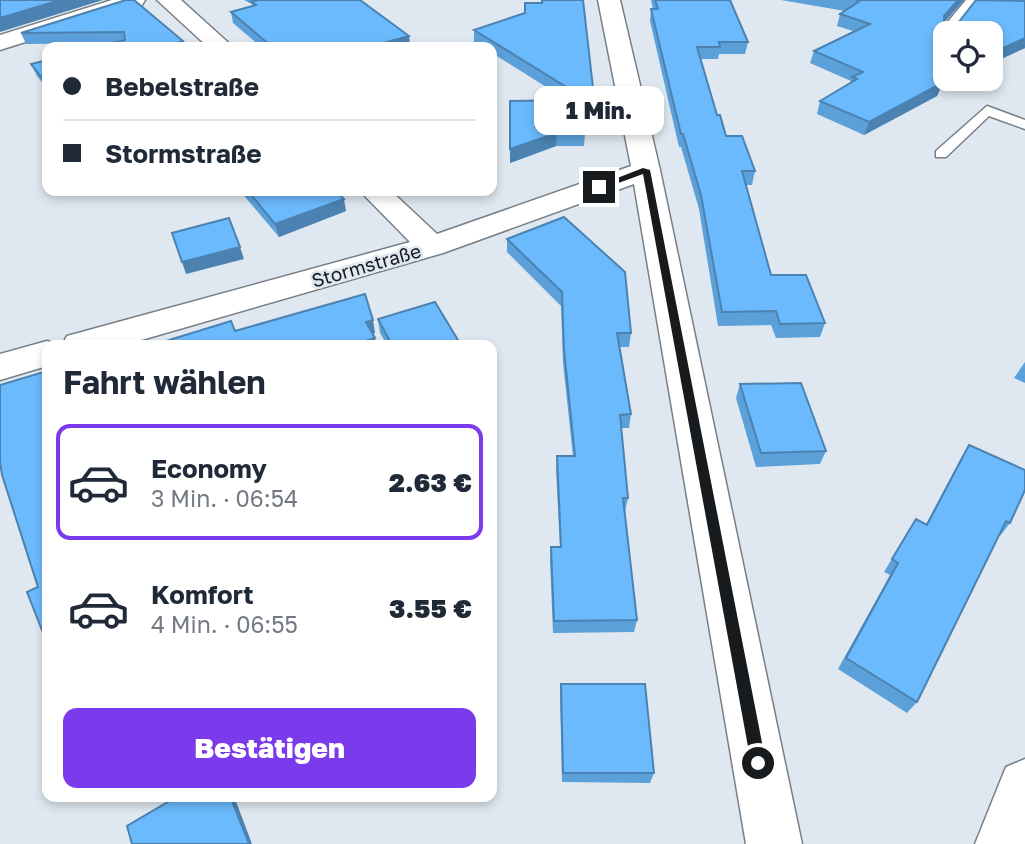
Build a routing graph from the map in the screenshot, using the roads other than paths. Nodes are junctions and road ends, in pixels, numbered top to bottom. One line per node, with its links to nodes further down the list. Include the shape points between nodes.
1 (134, 0): 9 (street)
2 (168, 0): 7 (street)
3 (609, 0): 12 (street)
4 (972, 0): 5 (lane)
5 (955, 21)
6 (933, 40): 8 (lane)
7 (215, 42)
8 (929, 42)
9 (0, 43)
10 (1025, 125): 11 (lane, via 987,110)
11 (941, 154)
12 (646, 170): 14 (street, Stormstraße); 19 (street)
13 (379, 196): 14 (street)
14 (432, 246): 15 (street, Stormstraße)
15 (98, 340)
16 (42, 355): 17 (street)
17 (0, 367)
18 (1025, 786): 20 (street)
19 (774, 844)
20 (1003, 844)

